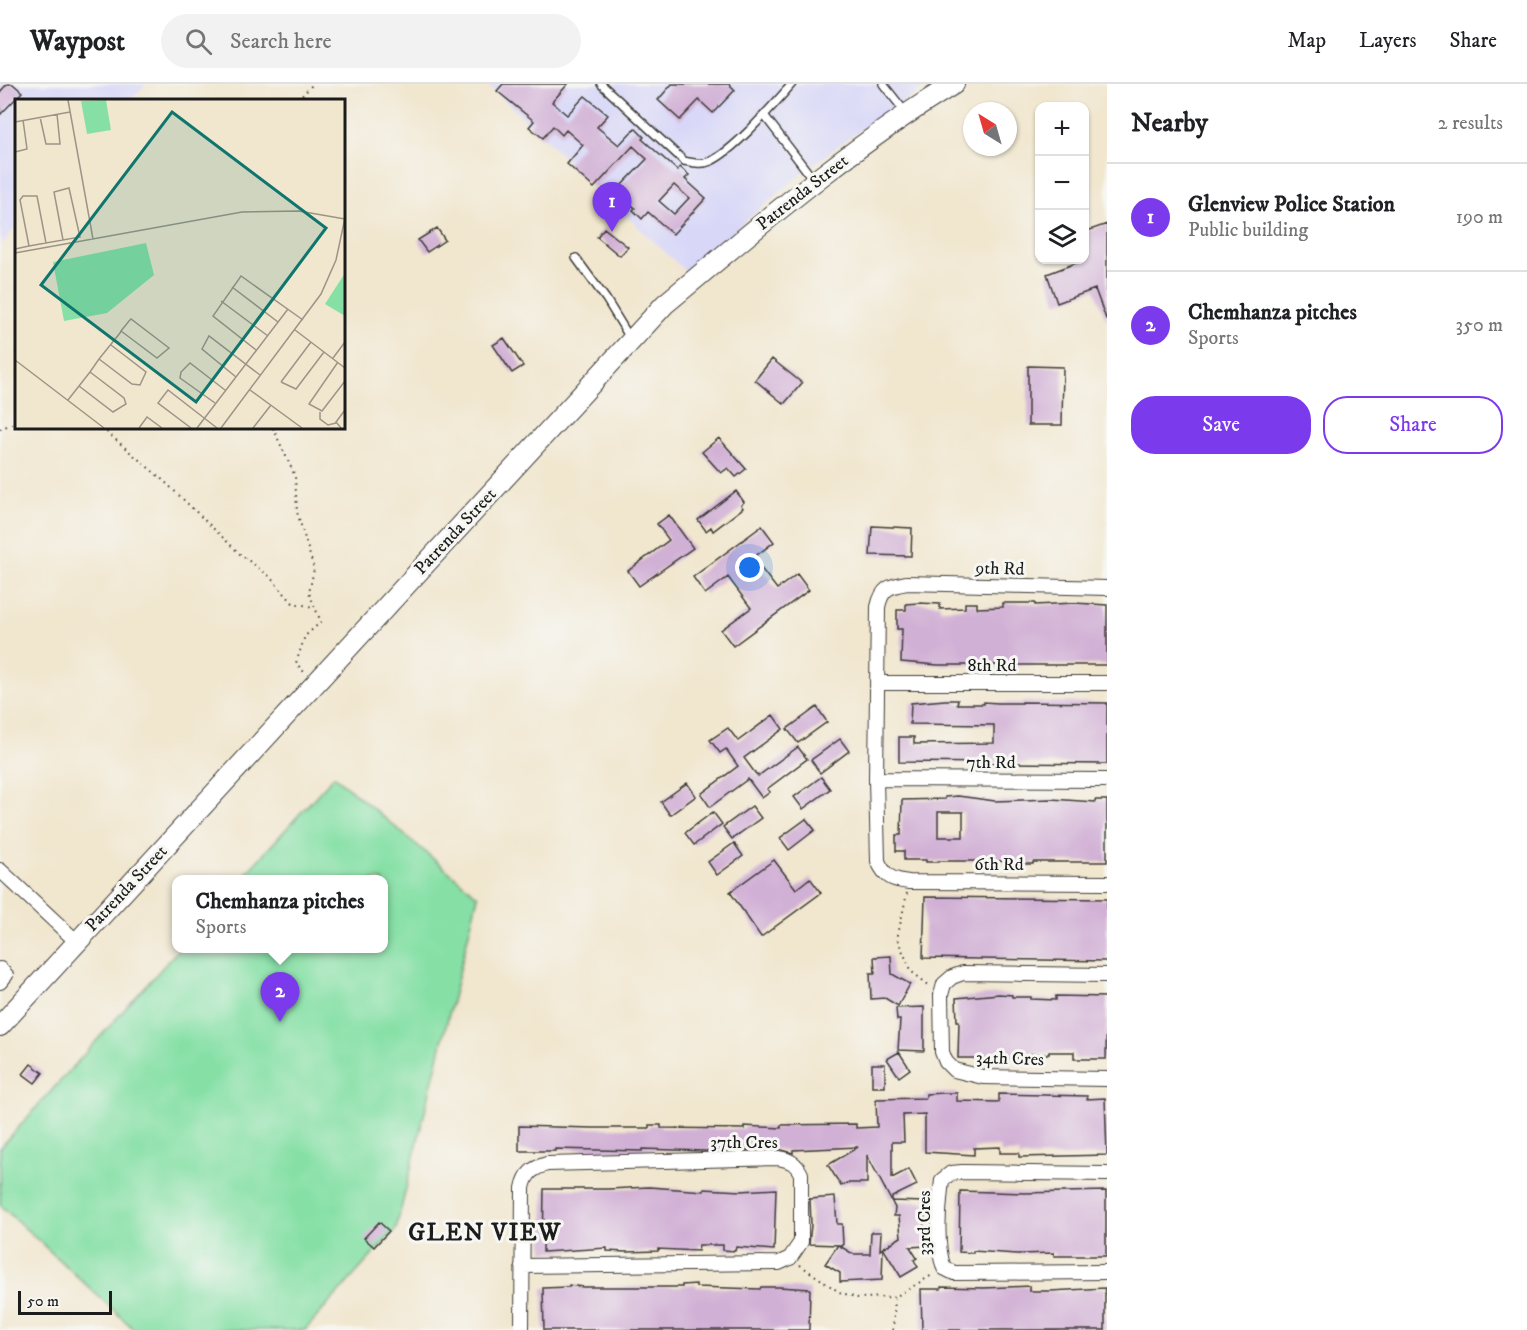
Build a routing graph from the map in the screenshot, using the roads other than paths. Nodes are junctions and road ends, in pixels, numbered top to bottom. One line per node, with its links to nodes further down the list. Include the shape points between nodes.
1 (601, 84): 6 (lane, via 684,161 698,164 721,154)
2 (792, 84): 6 (lane)
3 (883, 84): 5 (lane)
4 (954, 84): 5 (street, Patrenda Street)
5 (907, 114): 7 (street, Patrenda Street)
6 (764, 115): 7 (lane)
7 (814, 182): 9 (street, Patrenda Street, via 665,304)
8 (576, 258): 9 (lane)
9 (631, 340): 17 (street, Patrenda Street)
10 (1107, 588): 11 (street, 9th Rd, via 907,583 891,586 880,598 878,607)
11 (877, 683): 12 (street, 8th Rd); 13 (street)
12 (1107, 683)
13 (876, 780): 14 (street, 7th Rd); 16 (street, 6th Rd, via 878,861 891,880)
14 (1107, 780)
15 (0, 870): 17 (street)
16 (1107, 883)
17 (77, 942): 21 (street, Patrenda Street)
18 (0, 969): 20 (street, via 6,975)
19 (1107, 975): 22 (street, 34th Cres, via 963,973 944,984 941,995 942,1052 954,1070 982,1077)
20 (0, 982)
21 (0, 1026)
22 (1107, 1079)
23 (1107, 1174): 25 (street, 33rd Cres, via 951,1173 942,1180 939,1244 944,1268 954,1273)
24 (522, 1266): 24 (street, 37th Cres, via 523,1188 525,1178 535,1167 778,1158 798,1166 801,1242 790,1258 769,1264); 26 (street)
25 (1107, 1272)
26 (522, 1330)

